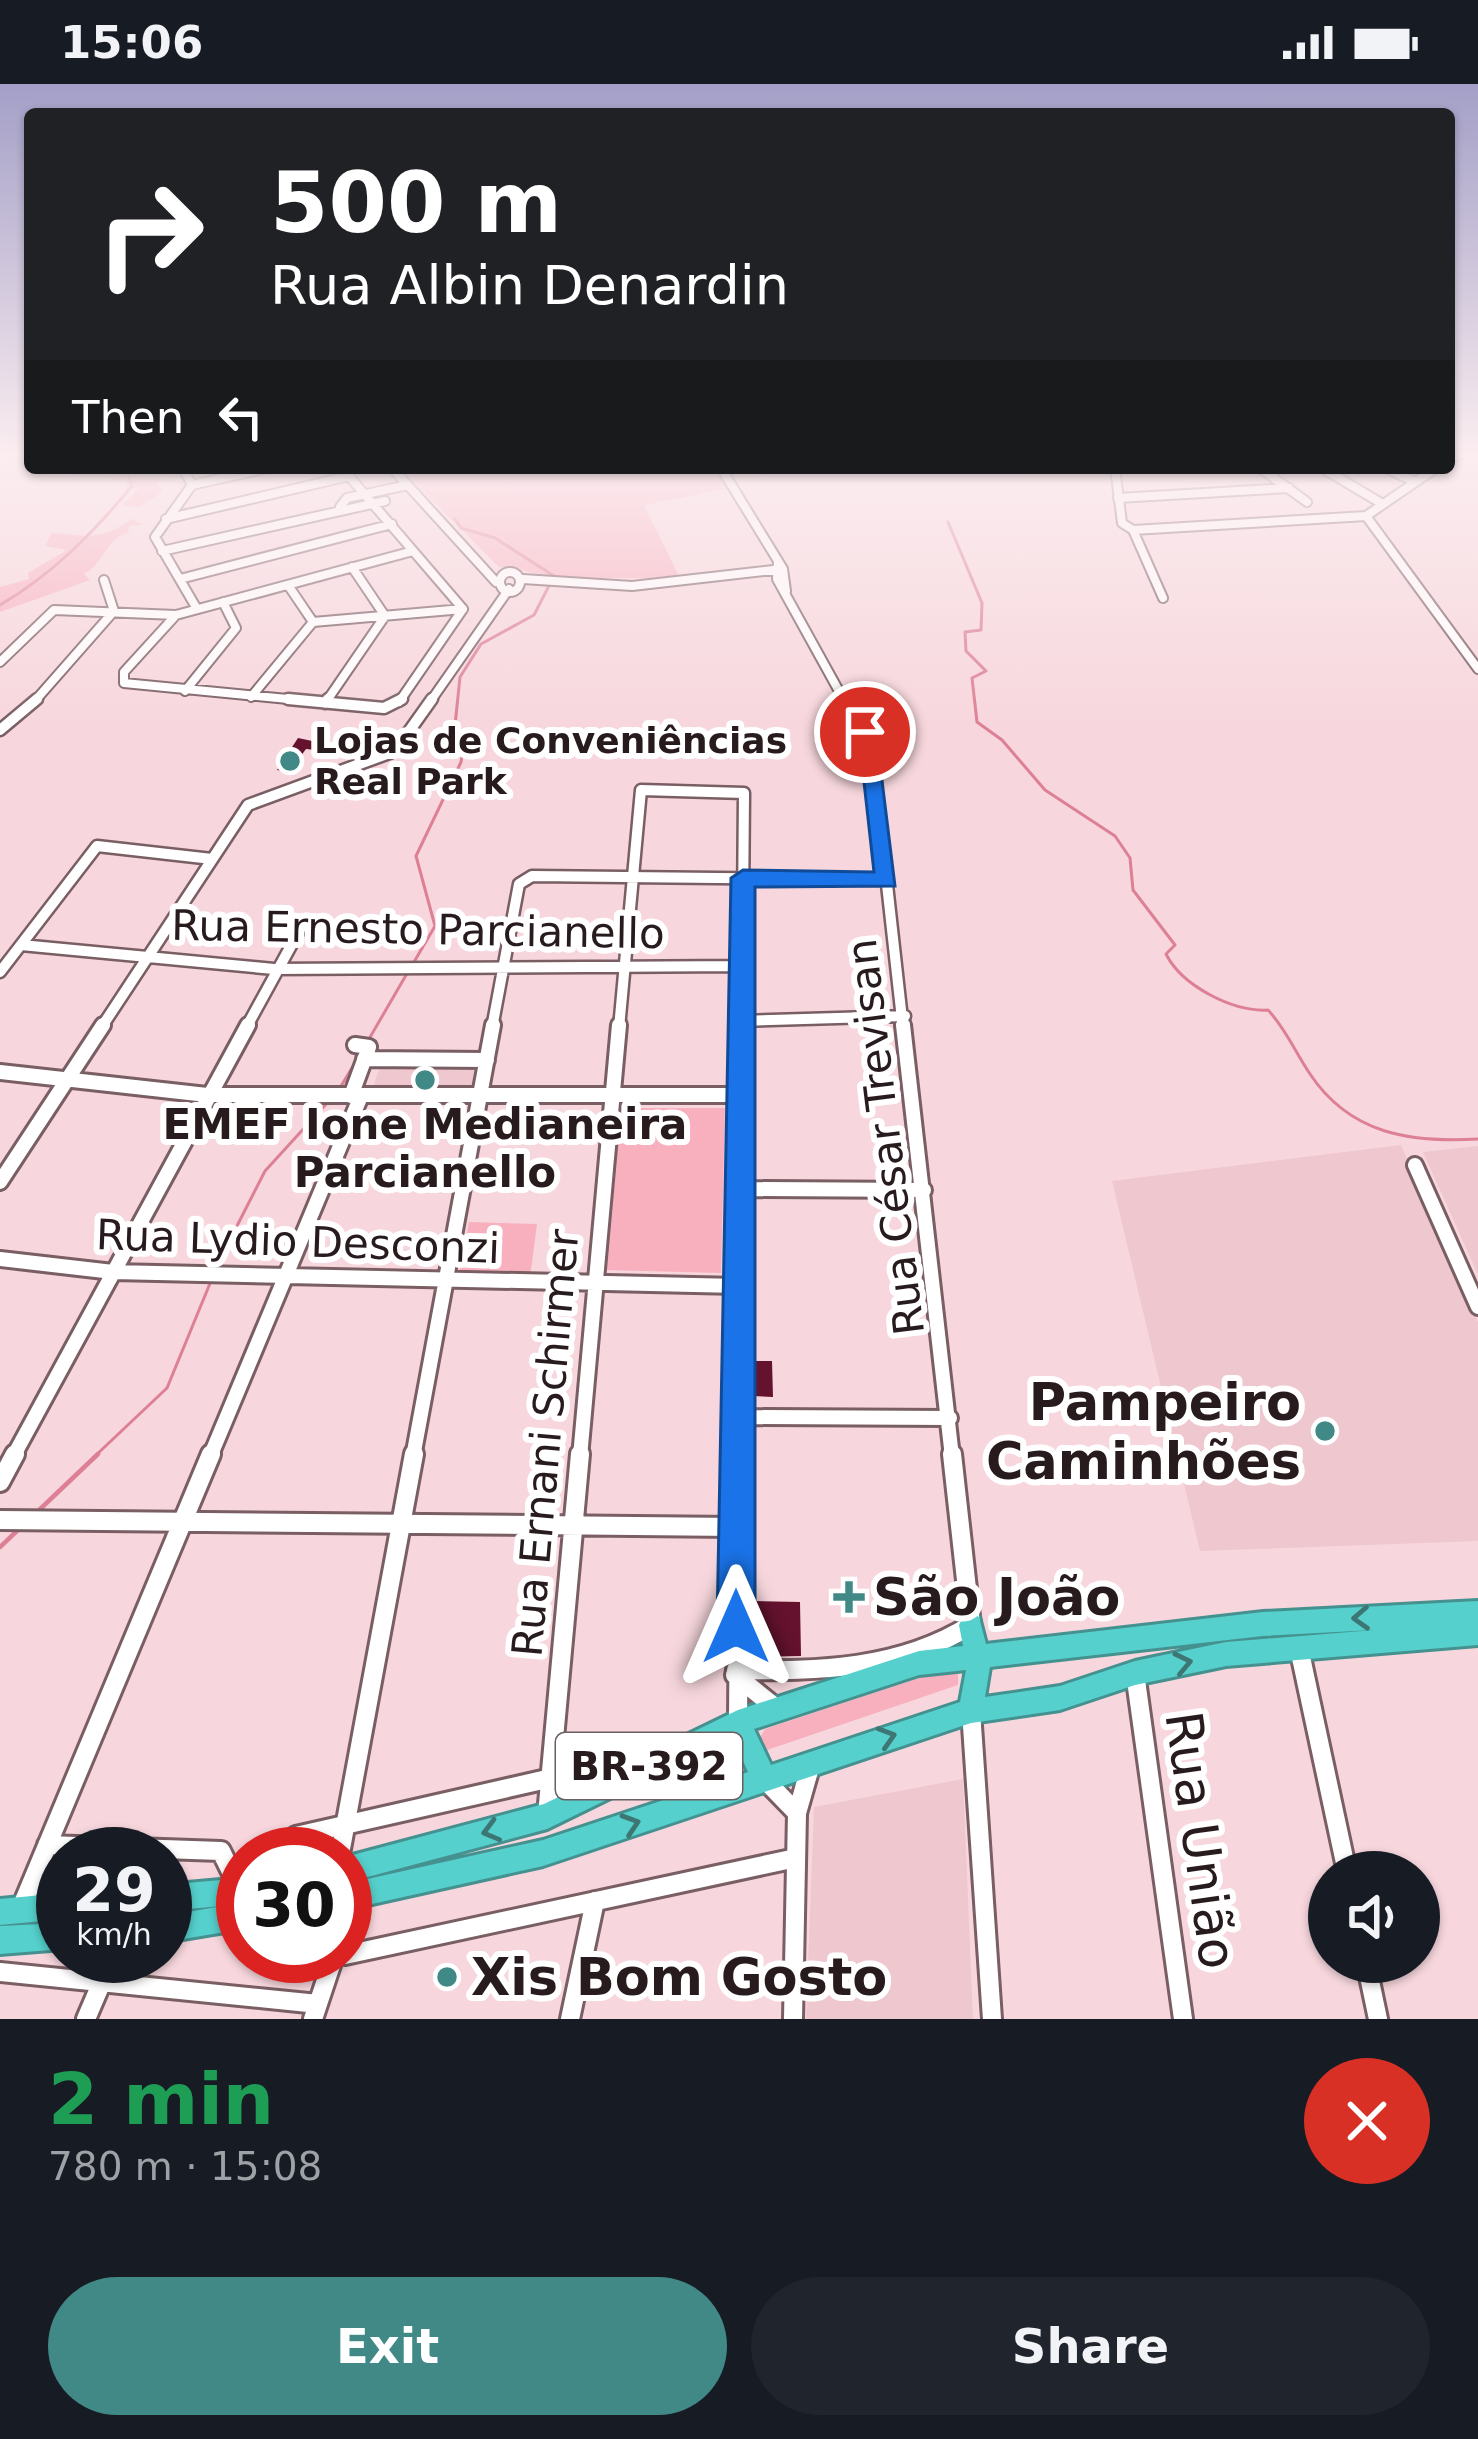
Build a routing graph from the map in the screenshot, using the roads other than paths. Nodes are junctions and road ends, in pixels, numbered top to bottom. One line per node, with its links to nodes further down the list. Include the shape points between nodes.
1 (158, 542): 9 (street)
2 (197, 542): 9 (street)
3 (320, 542): 15 (street)
4 (406, 542): 10 (street)
5 (461, 542): 11 (street)
6 (765, 542): 12 (street, Rua César Trevisan)
7 (1138, 542): 19 (street)
8 (1385, 542): 28 (street)
9 (162, 551): 15 (street)
10 (413, 551): 13 (street); 23 (street)
11 (480, 563): 14 (street); 18 (street)
12 (779, 566): 18 (street, via 656,585); 36 (street, Rua César Trevisan, via 868,738)
13 (352, 567): 17 (street); 25 (street)
14 (511, 575): 18 (street); 18 (street)
15 (180, 578): 22 (street)
16 (104, 580): 21 (street)
17 (288, 585): 20 (street); 26 (street)
18 (507, 587): 33 (street, via 395,751 258,798)
19 (1163, 598)
20 (223, 602): 22 (street); 29 (street, via 236,628)
21 (113, 605): 24 (street); 27 (street, via 49,612); 32 (street, via 20,718)
22 (197, 609): 24 (street)
23 (463, 609): 25 (street); 31 (street, via 401,701 385,708)
24 (176, 615): 29 (street, via 124,672 124,683)
25 (385, 616): 26 (street); 31 (street)
26 (313, 622): 30 (street)
27 (0, 662)
28 (1478, 670)
29 (185, 691): 30 (street)
30 (251, 697): 31 (street)
31 (325, 703)
32 (0, 730)
33 (212, 859): 38 (street, via 97,846); 39 (street)
34 (633, 877): 35 (street); 35 (street, Rua Ernani Schirmer, via 641,790 744,793); 41 (street, Rua Ernani Schirmer); 43 (street, via 523,879)
35 (743, 878): 36 (street); 40 (street)
36 (887, 880): 45 (street, Rua César Trevisan)
37 (304, 922): 42 (street)
38 (21, 945): 39 (street, Rua Ernesto Parcianello); 44 (street)
39 (147, 958): 42 (street, Rua Ernesto Parcianello); 51 (street)
40 (742, 966): 41 (street, Rua Ernesto Parcianello); 46 (street)
41 (625, 968): 43 (street, Rua Ernesto Parcianello); 56 (street, Rua Ernani Schirmer)
42 (274, 969): 43 (street, Rua Ernesto Parcianello); 52 (street)
43 (503, 970): 49 (street)
44 (0, 972)
45 (905, 1016): 46 (street); 60 (street, Rua César Trevisan)
46 (741, 1021): 53 (street)
47 (356, 1045): 48 (street, via 369,1047)
48 (364, 1059): 49 (street); 54 (street)
49 (487, 1060): 55 (street)
50 (0, 1072): 51 (street)
51 (68, 1079): 52 (street); 58 (street)
52 (207, 1095): 54 (street); 62 (street)
53 (740, 1095): 56 (street); 59 (street)
54 (356, 1096): 55 (street); 63 (street)
55 (480, 1097): 56 (street); 64 (street)
56 (612, 1098): 65 (street, Rua Ernani Schirmer)
57 (1415, 1165): 67 (street)
58 (0, 1182)
59 (739, 1189): 60 (street); 66 (street)
60 (924, 1190): 69 (street, Rua César Trevisan)
61 (0, 1259): 62 (street, Rua Lydio Desconzi)
62 (113, 1272): 63 (street, Rua Lydio Desconzi); 70 (street)
63 (284, 1277): 64 (street, Rua Lydio Desconzi); 72 (street)
64 (447, 1280): 65 (street, Rua Lydio Desconzi); 73 (street)
65 (593, 1281): 66 (street, Rua Lydio Desconzi); 74 (street, Rua Ernani Schirmer)
66 (738, 1286): 68 (street)
67 (1478, 1307)
68 (737, 1417): 69 (street); 75 (street)
69 (950, 1418): 79 (street, Rua César Trevisan)
70 (0, 1481)
71 (0, 1520): 72 (street)
72 (179, 1523): 73 (street); 90 (street)
73 (399, 1525): 74 (street); 89 (street)
74 (570, 1526): 75 (street); 85 (street, Rua Ernani Schirmer)
75 (736, 1527): 80 (street)
76 (1478, 1613): 79 (highway, BR-392, one-way to 79, via 1263,1624 1008,1655)
77 (1478, 1633): 78 (highway, BR-392)
78 (1300, 1648): 81 (highway, BR-392, one-way to 78); 92 (street)
79 (968, 1671): 80 (street, via 954,1638 814,1671); 81 (highway, BR-392, via 1060,1698); 82 (highway, BR-392, via 868,1677); 84 (highway, BR-392, one-way to 79); 112 (street, Rua César Trevisan)
80 (735, 1672): 82 (street); 83 (street)
81 (1135, 1673): 113 (street, Rua União)
82 (776, 1709): 83 (highway, BR-392)
83 (737, 1722): 86 (highway, BR-392); 88 (highway, BR-392)
84 (818, 1759): 86 (highway, BR-392); 87 (street)
85 (547, 1779): 88 (street, Rua Ernani Schirmer); 89 (street)
86 (765, 1780): 87 (street); 96 (highway, BR-392, one-way to 86, via 543,1853)
87 (797, 1813): 93 (street)
88 (548, 1816): 95 (highway, BR-392, one-way to 95)
89 (346, 1825): 91 (street)
90 (55, 1827)
91 (337, 1827)
92 (1343, 1851)
93 (796, 1858): 97 (street); 111 (street)
94 (36, 1865): 98 (street)
95 (372, 1878)
96 (372, 1883)
97 (595, 1901): 101 (street); 110 (street)
98 (10, 1911)
99 (36, 1938): 100 (highway)
100 (0, 1940)
101 (372, 1949)
102 (0, 1972): 103 (street)
103 (36, 1975)
104 (101, 1983): 109 (street)
105 (116, 1983): 108 (street)
106 (327, 1983): 108 (street)
107 (1370, 1983): 114 (street)
108 (316, 2012)
109 (86, 2019)
110 (570, 2019)
111 (793, 2019)
112 (992, 2019)
113 (1183, 2019)
114 (1378, 2019)

